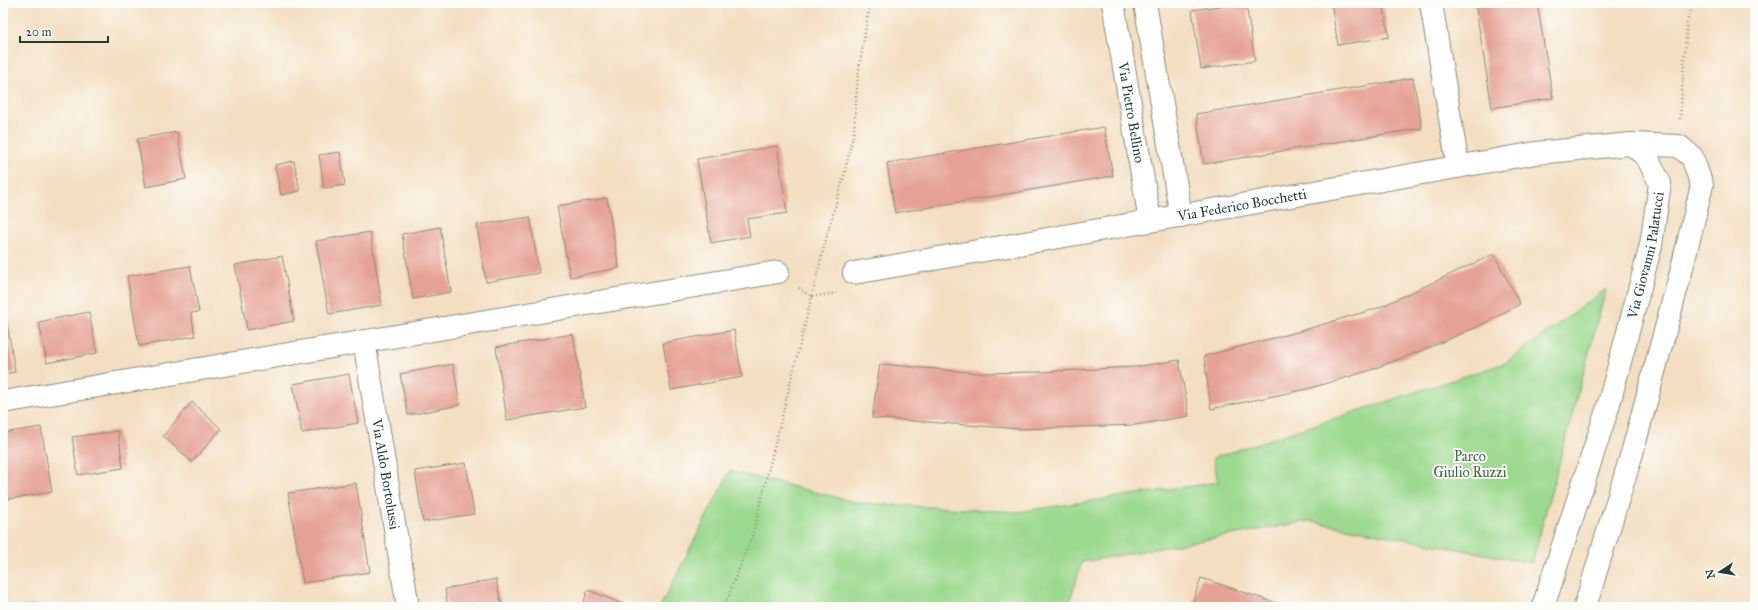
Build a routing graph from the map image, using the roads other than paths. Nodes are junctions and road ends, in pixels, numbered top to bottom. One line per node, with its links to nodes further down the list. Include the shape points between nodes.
1 (1113, 3): 7 (street, Via Pietro Bellino)
2 (1145, 3): 6 (street)
3 (1431, 3): 5 (street)
4 (1632, 144): 5 (street, Via Federico Bocchetti, via 1536,153); 13 (street, Via Giovanni Palatucci, via 1647,157 1660,183 1651,245 1608,407); 14 (street, via 1679,146 1692,157 1702,185 1634,445)
5 (1458, 167): 6 (street, Via Federico Bocchetti)
6 (1181, 216): 7 (street, Via Federico Bocchetti)
7 (1150, 221): 9 (street, Via Federico Bocchetti)
8 (778, 272): 10 (street)
9 (854, 273)
10 (364, 341): 11 (street); 12 (street, Via Aldo Bortolussi)
11 (3, 402)
12 (408, 607)
13 (1543, 607)
14 (1585, 607)

